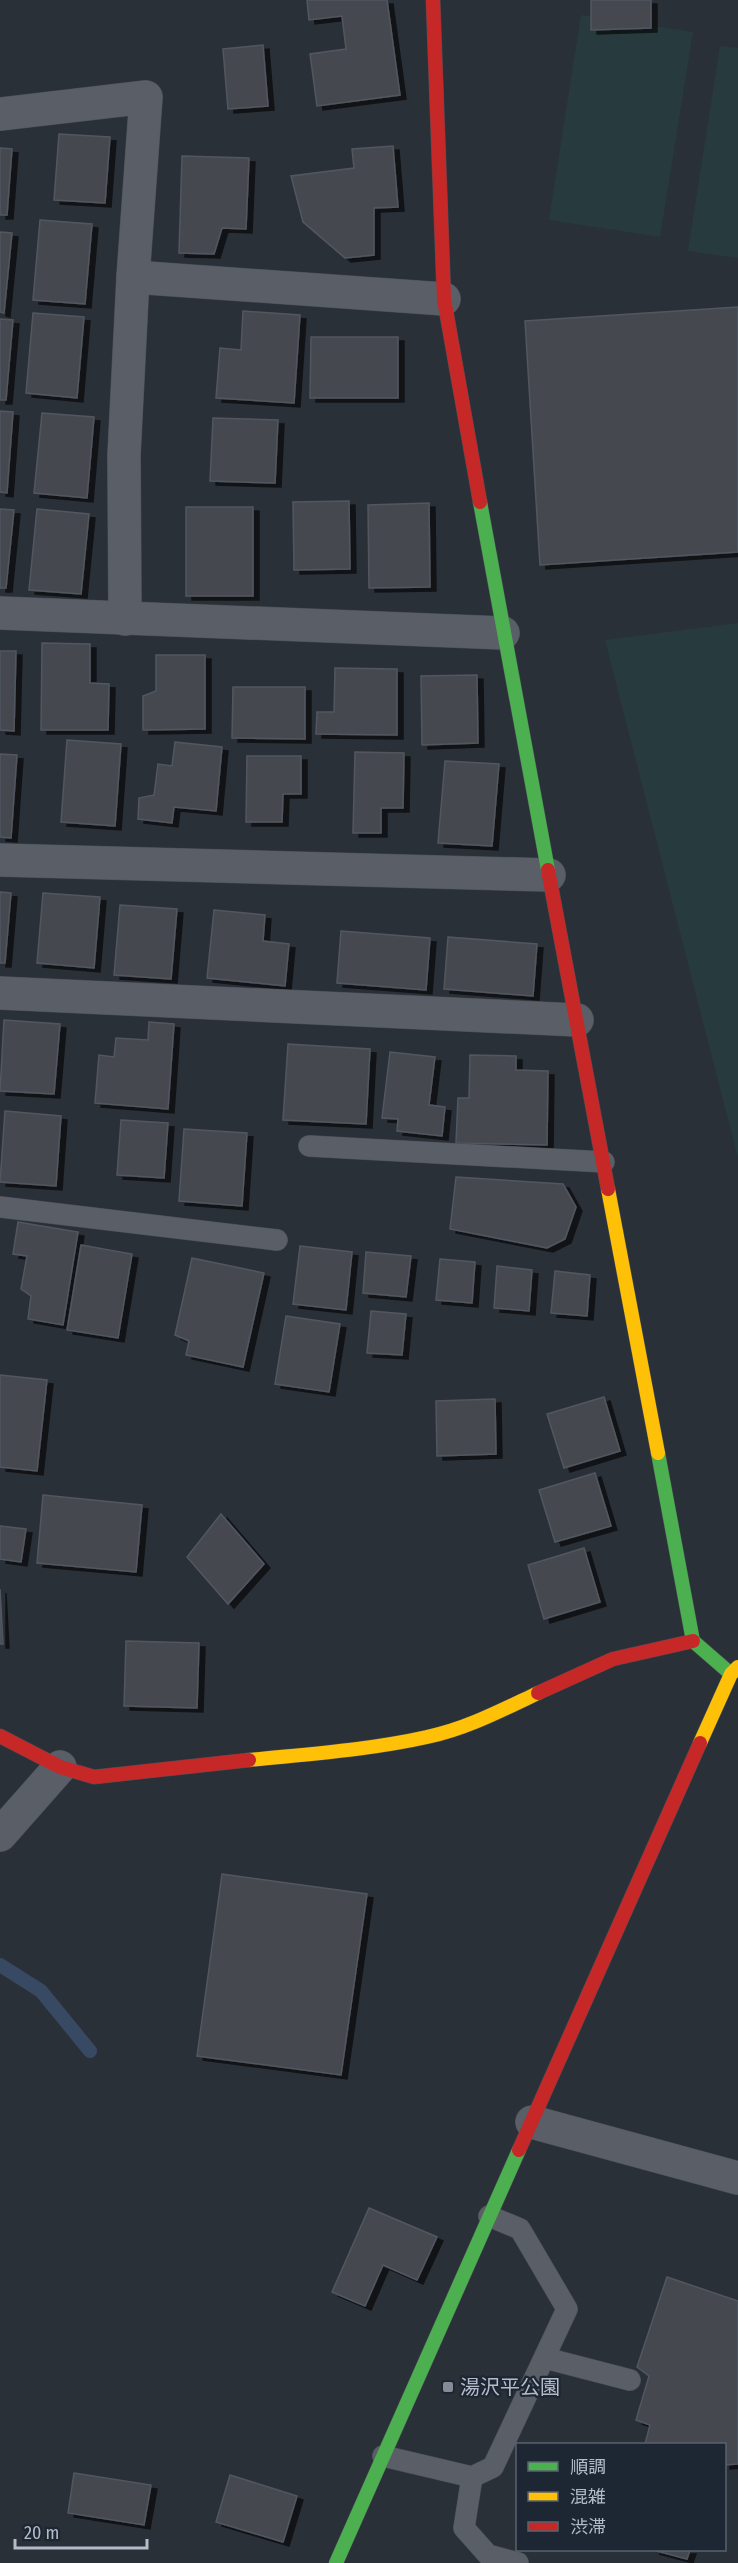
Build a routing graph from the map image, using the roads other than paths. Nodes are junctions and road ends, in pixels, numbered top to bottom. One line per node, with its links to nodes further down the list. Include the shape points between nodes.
1 (433, 0): 4 (street)
2 (0, 114): 3 (street, via 146,97)
3 (133, 277): 4 (street); 6 (street, via 124,455)
4 (444, 299): 7 (street)
5 (0, 613): 6 (street)
6 (125, 619): 7 (street)
7 (503, 633): 9 (street)
8 (0, 860): 9 (street)
9 (549, 875): 11 (street)
10 (0, 993): 11 (street)
11 (577, 1020): 13 (street)
12 (309, 1146): 13 (lane)
13 (604, 1162): 16 (street)
14 (0, 1207): 15 (lane)
15 (277, 1240)
16 (693, 1641): 17 (street); 19 (street, via 613,1659 470,1724 428,1737 94,1777)
17 (735, 1670): 21 (street)
18 (0, 1736): 19 (street)
19 (60, 1767): 20 (street)
20 (0, 1835)
21 (532, 2122): 22 (street); 23 (street)
22 (738, 2178)
23 (489, 2216): 24 (lane, via 520,2229 567,2309); 26 (street)
24 (545, 2358): 25 (lane); 27 (lane, via 493,2467)
25 (630, 2380)
26 (382, 2456): 27 (lane); 28 (street)
27 (472, 2477): 29 (lane, via 464,2528 488,2555)
28 (336, 2563)
29 (518, 2563)

